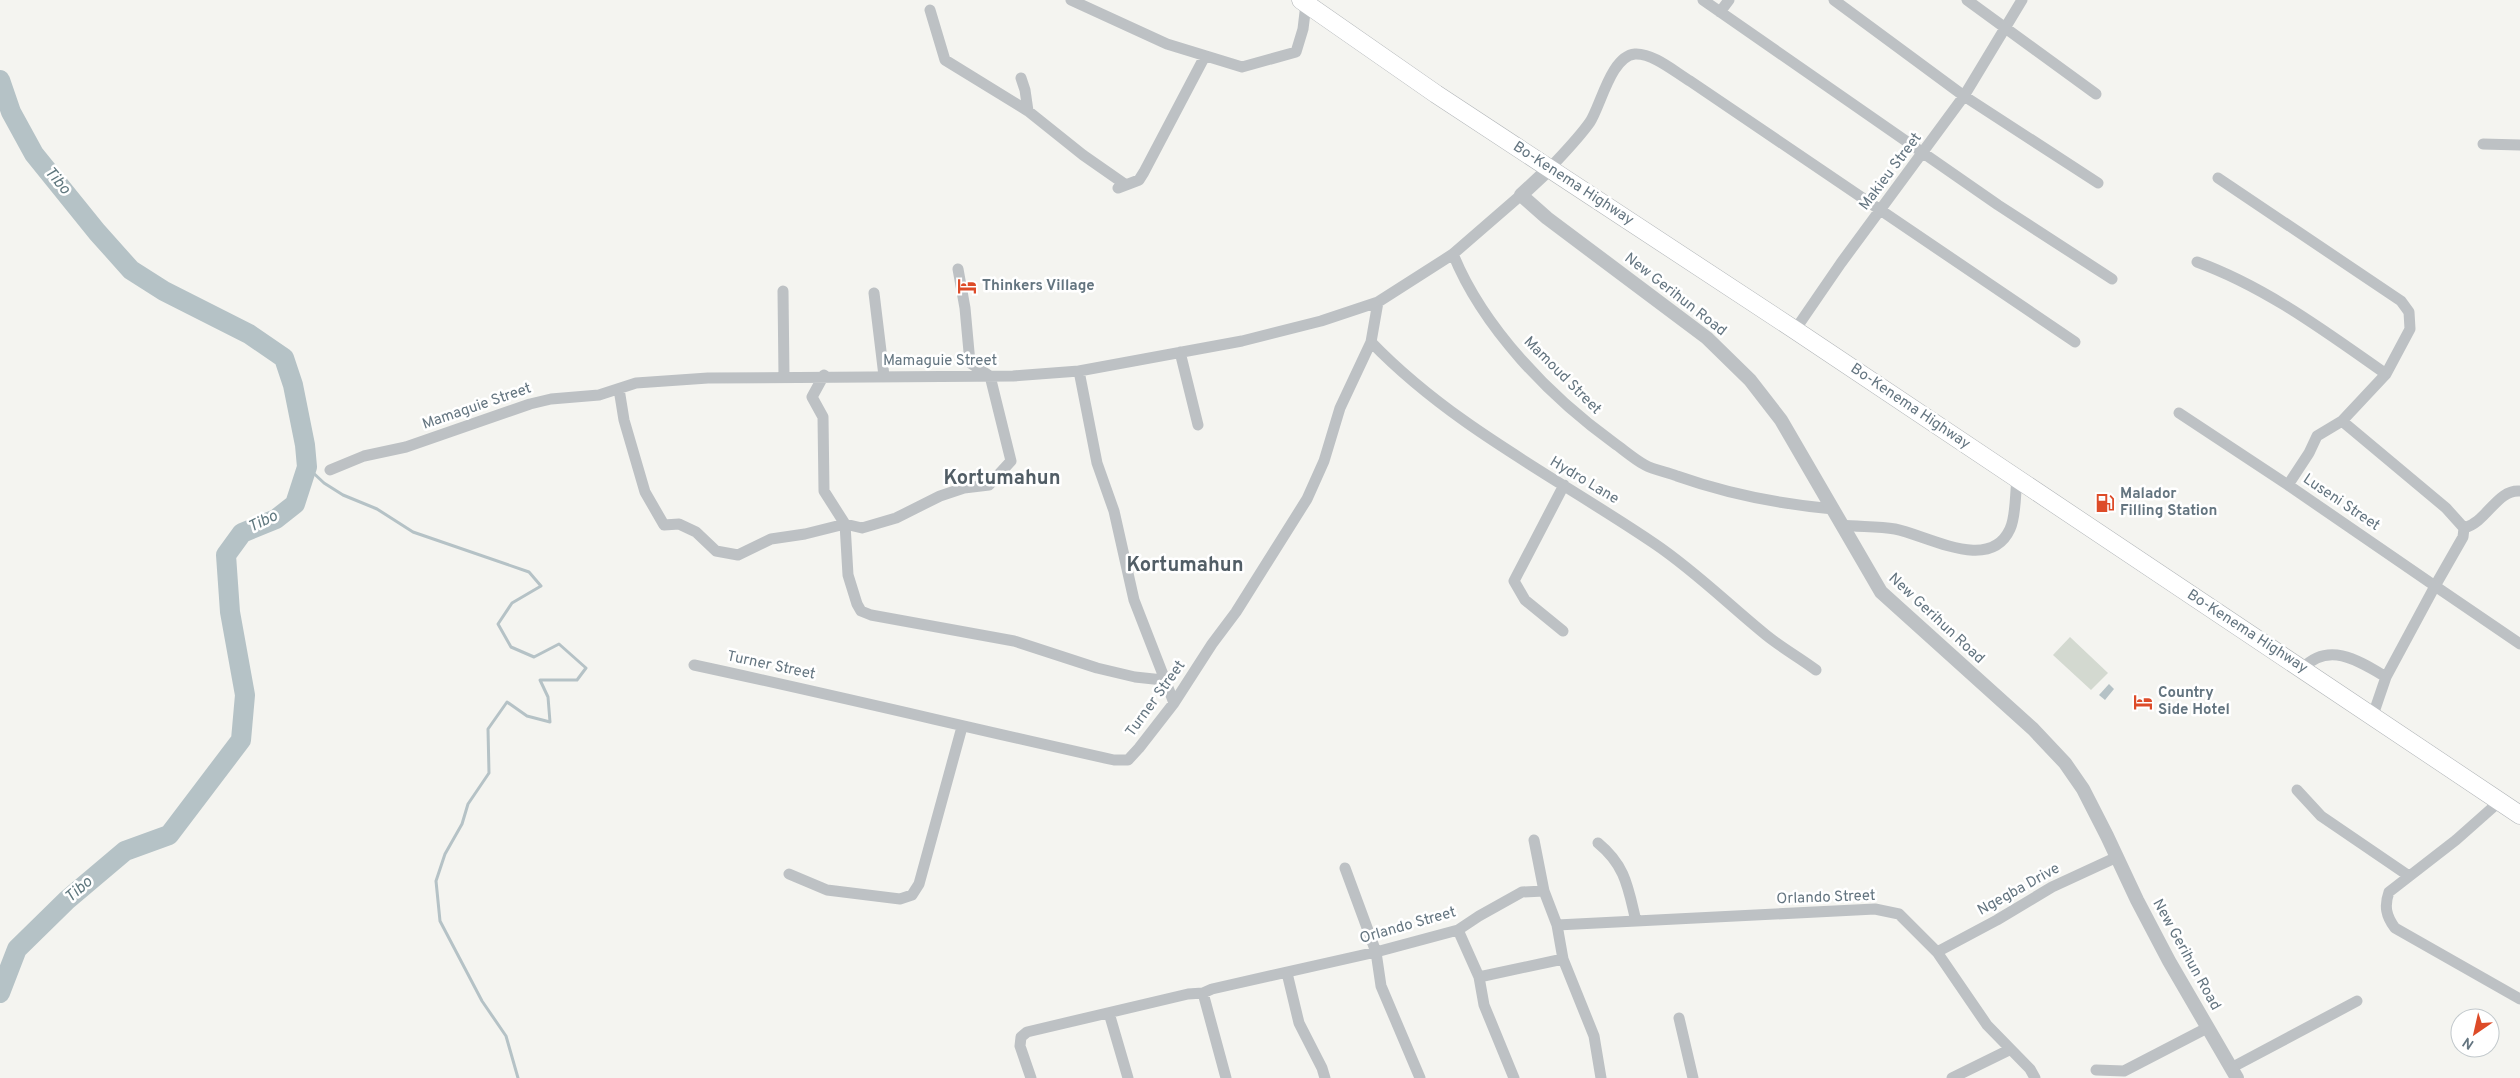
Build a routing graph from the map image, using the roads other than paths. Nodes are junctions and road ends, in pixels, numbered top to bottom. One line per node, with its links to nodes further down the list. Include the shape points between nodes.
1 (1070, 0): 11 (street, via 1168,44)
2 (1703, 0): 9 (street)
3 (1729, 0): 9 (street)
4 (1834, 0): 14 (street)
5 (1967, 0): 10 (street)
6 (2022, 0): 10 (street, Makieu Street)
7 (1303, 2): 11 (street, via 1303,29 1296,52 1242,67); 19 (highway, Bo-Kenema Highway)
8 (930, 10): 15 (street, via 946,60)
9 (1720, 12): 18 (street)
10 (2004, 28): 13 (street); 14 (street, Makieu Street)
11 (1205, 56): 15 (street, via 1139,180 1122,186)
12 (1021, 78): 15 (street)
13 (2096, 94)
14 (1964, 96): 18 (street, Makieu Street); 21 (street)
15 (1028, 111)
16 (2483, 144): 17 (street)
17 (2520, 146)
18 (1924, 153): 23 (street, Makieu Street); 27 (street)
19 (1549, 169): 22 (street); 23 (street, via 1590,121 1604,87 1624,58 1635,54 1648,56 1690,82); 31 (highway, Bo-Kenema Highway)
20 (2218, 178): 36 (street, Luseni Street, via 2401,301 2409,312 2410,329)
21 (2098, 183)
22 (1521, 195): 24 (street, Mamaguie Street); 50 (street, New Gerihun Road, via 1707,338 1750,380 1781,420)
23 (1881, 209): 31 (street, Makieu Street); 33 (street)
24 (1453, 254): 30 (street, Mamaguie Street); 50 (street, Mamoud Street, via 1462,276 1495,330 1574,412 1645,465 1717,490)
25 (2197, 262): 36 (street, via 2225,272 2274,298)
26 (958, 270): 39 (street, via 966,308 970,363)
27 (2112, 279)
28 (783, 291): 40 (street)
29 (874, 293): 38 (street)
30 (1378, 302): 32 (street); 34 (street, Mamaguie Street, via 1321,322)
31 (1795, 330): 46 (highway, Bo-Kenema Highway)
32 (1371, 342): 47 (street, Hydro Lane, via 1401,373 1467,423 1518,459); 62 (street, Turner Street, via 1340,408 1324,461 1307,498)
33 (2075, 342)
34 (1180, 352): 35 (street, Mamaguie Street); 44 (street)
35 (1079, 371): 39 (street, Mamaguie Street); 61 (street, via 1097,463 1114,511 1134,600)
36 (2386, 374): 43 (street, Luseni Street)
37 (824, 375): 38 (street, Mamaguie Street); 40 (street, Mamaguie Street); 51 (street, via 812,398 823,417 824,491)
38 (884, 376): 39 (street, Mamaguie Street)
39 (990, 376): 51 (street, via 1010,461 1005,469 989,485 964,488 940,496 896,518 862,528)
40 (784, 377): 41 (street, Mamaguie Street, via 693,378 636,383)
41 (619, 390): 45 (street, Mamaguie Street, via 530,404 406,447 364,456); 51 (street, via 624,420 645,492 664,525 679,524 696,532 716,551 738,555 772,539)
42 (2179, 412): 48 (street)
43 (2342, 421): 48 (street, Luseni Street, via 2317,436); 53 (street, via 2446,508)
44 (1198, 425)
45 (330, 470)
46 (2017, 480): 52 (street, via 2011,529 1998,545 1984,552 1958,549 1894,529); 58 (highway, Bo-Kenema Highway)
47 (1564, 485): 55 (street, via 1514,581 1524,600); 59 (street, Hydro Lane, via 1677,558 1768,636)
48 (2288, 485): 54 (street, Luseni Street)
49 (2520, 491): 53 (street, via 2503,495 2473,526)
50 (1833, 509): 52 (street, New Gerihun Road)
51 (845, 524): 61 (street, via 848,575 861,611 1014,641 1097,668)
52 (1841, 526): 70 (street, New Gerihun Road, via 1881,592 2033,729 2065,763 2083,789)
53 (2464, 528): 54 (street, via 2462,538)
54 (2435, 586): 56 (street, Luseni Street); 60 (street)
55 (1563, 631)
56 (2520, 644)
57 (694, 665): 64 (street, Turner Street, via 805,688)
58 (2302, 668): 60 (street, via 2319,656 2336,653 2358,660); 63 (highway, Bo-Kenema Highway)
59 (1816, 670)
60 (2386, 677): 63 (street)
61 (1163, 680): 62 (street)
62 (1174, 703): 64 (street, Turner Street, via 1128,760 1114,760)
63 (2372, 715): 66 (highway, Bo-Kenema Highway)
64 (962, 727): 72 (street, via 919,884 912,895 900,898 828,890)
65 (2297, 790): 73 (street, via 2321,816)
66 (2500, 801): 67 (highway, Bo-Kenema Highway); 73 (street)
67 (2520, 815)
68 (1534, 840): 74 (street)
69 (1598, 843): 75 (street, via 1612,854 1625,876)
70 (2117, 857): 79 (street, Ngegba Drive, via 2052,887); 88 (street, New Gerihun Road)
71 (1345, 868): 78 (street)
72 (789, 874)
73 (2409, 876): 84 (street, via 2389,892 2386,901 2389,920 2395,928)
74 (1544, 891): 76 (street); 77 (street, Orlando Street, via 1522,892)
75 (1636, 921): 76 (street, Orlando Street); 79 (street, Orlando Street, via 1875,909 1899,914)
76 (1558, 925): 80 (street)
77 (1458, 930): 78 (street, Orlando Street); 82 (street)
78 (1376, 952): 81 (street, Orlando Street); 96 (street, via 1381,986)
79 (1937, 952): 89 (street, Orlando Street)
80 (1563, 959): 82 (street); 98 (street, via 1594,1036)
81 (1287, 973): 83 (street, Orlando Street); 95 (street, via 1299,1023)
82 (1479, 977): 97 (street, via 1484,1005)
83 (1202, 993): 86 (street, Orlando Street); 94 (street)
84 (2520, 999)
85 (2357, 1001): 91 (street)
86 (1109, 1013): 92 (street, Orlando Street, via 1027,1032 1021,1037 1020,1046); 93 (street)
87 (1679, 1018): 99 (street)
88 (2207, 1028): 90 (street, via 2124,1071); 91 (street, New Gerihun Road)
89 (2009, 1050): 100 (street); 101 (street, Orlando Street)
90 (2096, 1070)
91 (2234, 1073)
92 (1031, 1078)
93 (1128, 1078)
94 (1226, 1078)
95 (1325, 1078)
96 (1420, 1078)
97 (1514, 1078)
98 (1601, 1078)
99 (1693, 1078)
100 (1953, 1078)
101 (2035, 1078)

